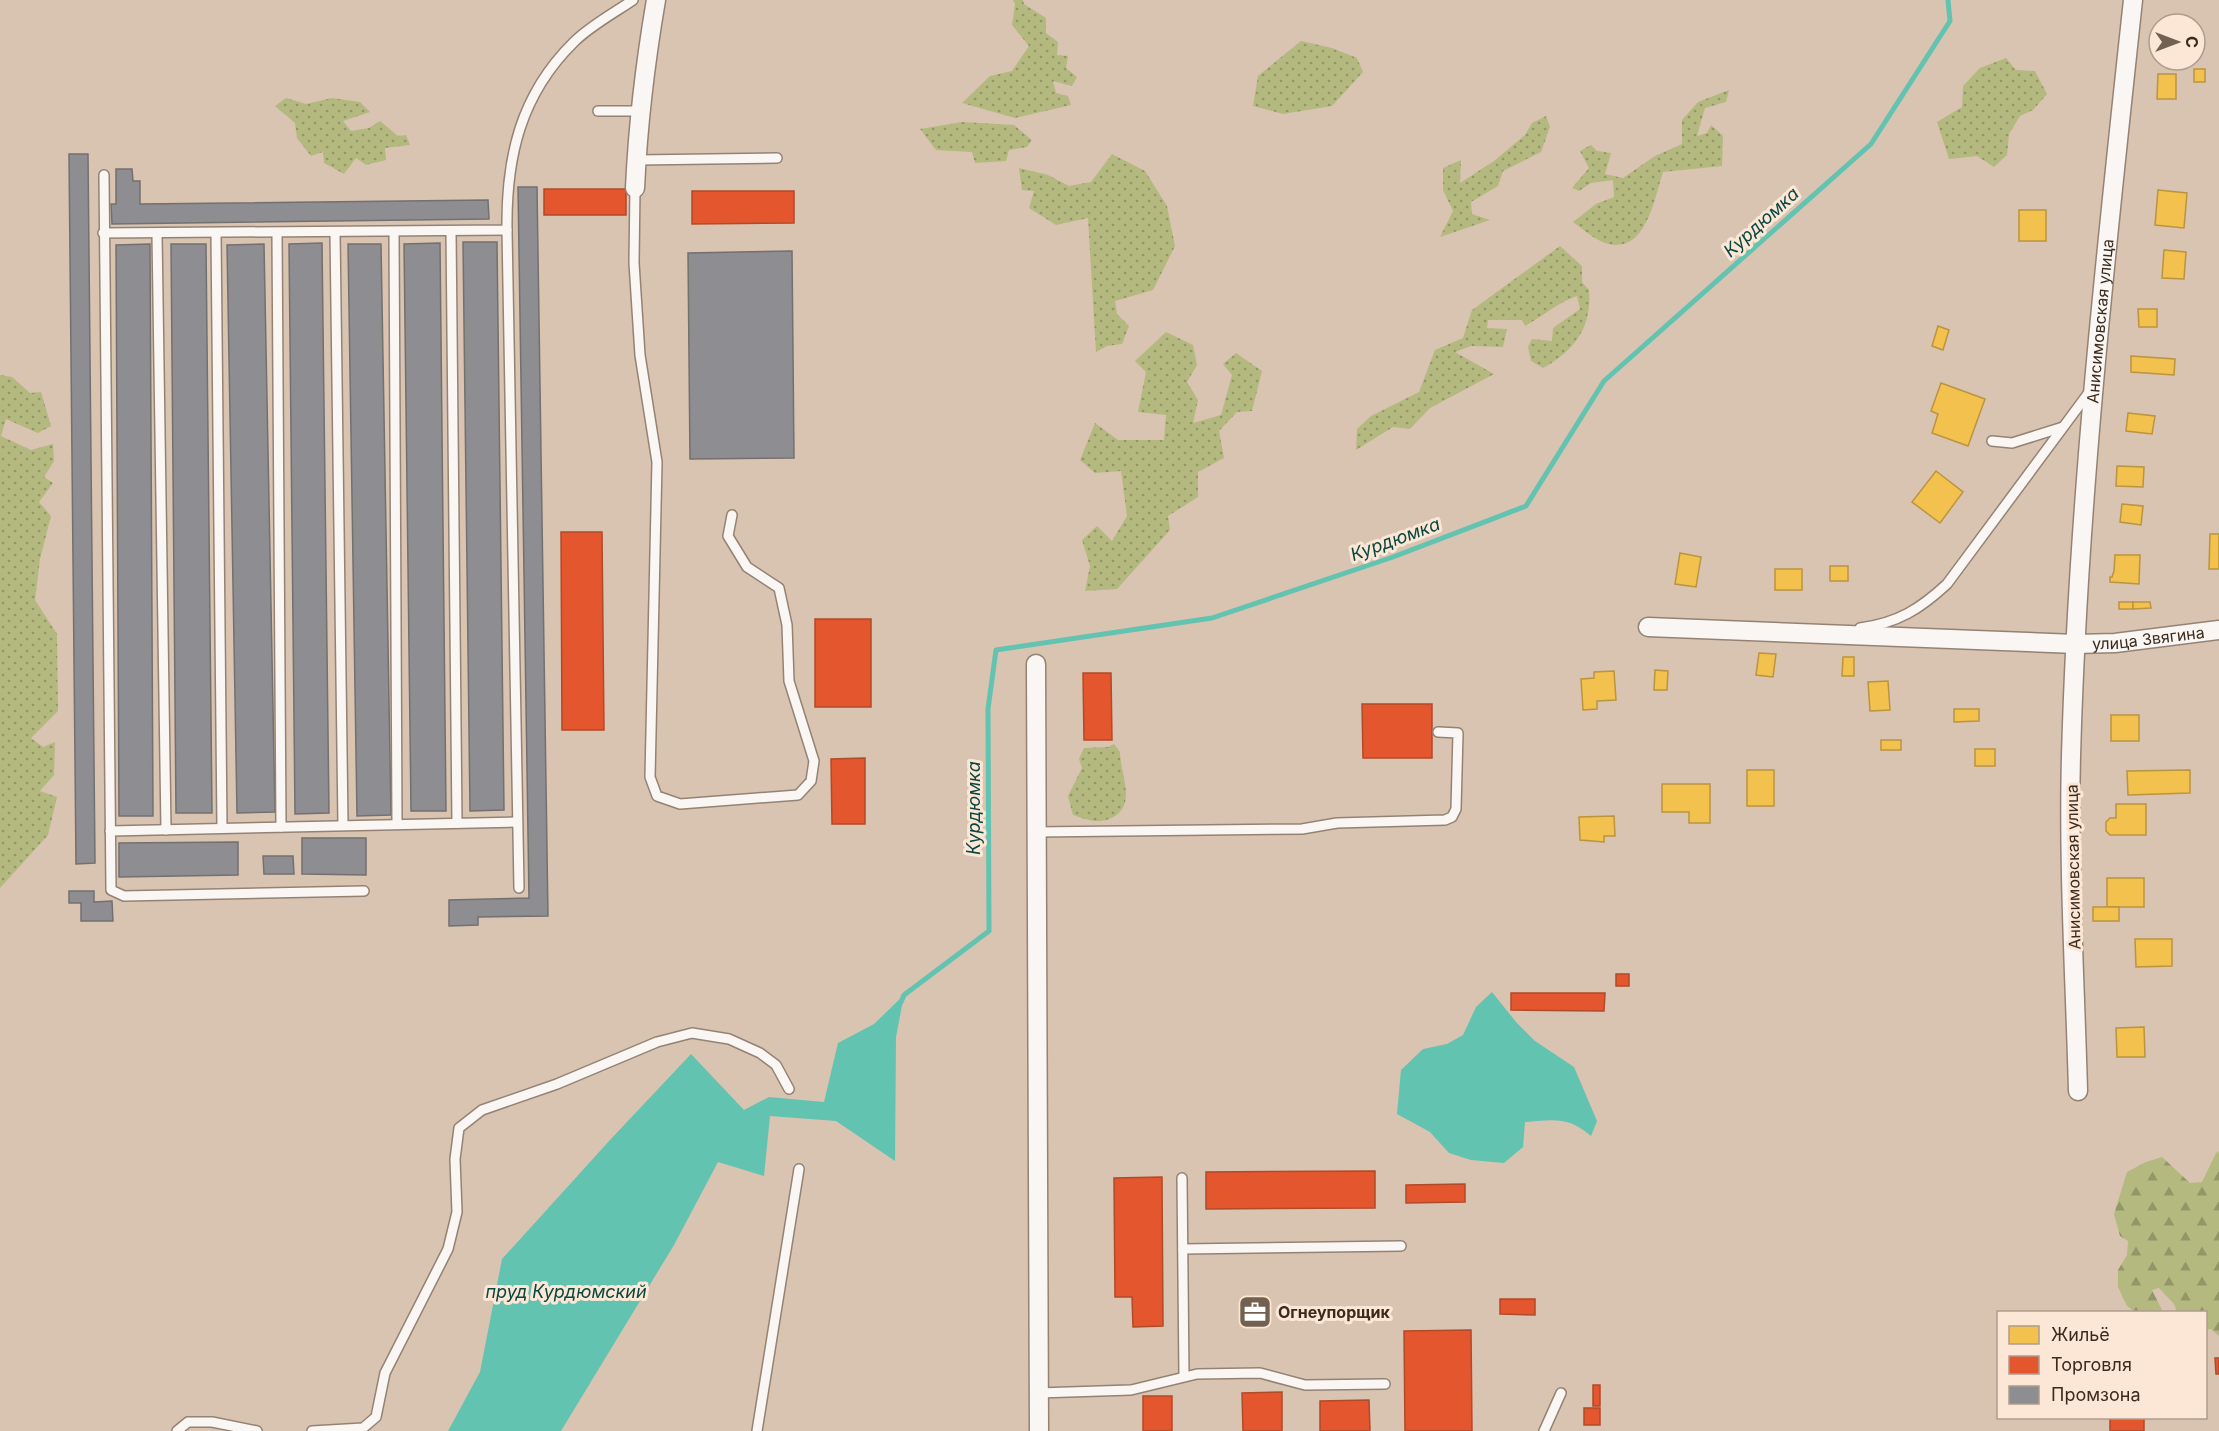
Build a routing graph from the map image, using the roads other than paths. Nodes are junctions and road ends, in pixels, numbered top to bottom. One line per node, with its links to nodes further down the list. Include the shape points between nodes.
1 (656, 0): 5 (street)
2 (2133, 0): 18 (street, Анисимовская улица)
3 (630, 1): 11 (lane, via 575,40 535,93 520,124 510,162)
4 (598, 111): 5 (lane)
5 (639, 111): 7 (street)
6 (777, 158): 7 (lane)
7 (637, 160): 9 (street)
8 (104, 175): 14 (lane)
9 (635, 188): 21 (lane, via 634,263 640,355 657,462 650,777 657,796 680,804 798,795 811,782 814,761 789,681 787,625 779,588 747,567 728,536)
10 (451, 231): 11 (lane); 13 (lane); 29 (lane)
11 (507, 231): 28 (lane)
12 (335, 232): 13 (lane); 16 (lane); 31 (lane)
13 (394, 232): 30 (lane)
14 (103, 233): 17 (lane); 35 (lane)
15 (216, 233): 16 (lane); 17 (lane); 33 (lane)
16 (277, 233): 32 (lane)
17 (157, 234): 34 (lane)
18 (2093, 387): 19 (lane); 25 (street, Анисимовская улица)
19 (2063, 427): 20 (lane, via 2012,443); 24 (lane, via 1947,584 1925,605 1868,627)
20 (1992, 441)
21 (732, 515)
22 (1648, 627): 24 (street)
23 (2219, 630): 25 (street, улица Звягина)
24 (1824, 633): 25 (street)
25 (2076, 644): 40 (street, Анисимовская улица, via 2070,822)
26 (1036, 664): 36 (street)
27 (1438, 732): 36 (lane, via 1458,733 1456,809 1445,820 1337,823 1302,829)
28 (517, 822): 29 (lane); 37 (lane)
29 (457, 823): 30 (lane)
30 (397, 824): 31 (lane)
31 (343, 825): 32 (lane)
32 (281, 827): 33 (lane)
33 (222, 828): 34 (lane)
34 (166, 830): 35 (lane)
35 (110, 831): 38 (lane, via 111,890 124,896)
36 (1035, 832): 47 (street)
37 (519, 888)
38 (364, 891)
39 (789, 1089): 51 (lane, via 777,1065 760,1053 729,1039 692,1033 657,1042 482,1110 459,1128 455,1159 457,1212 448,1249 385,1373 376,1417 363,1428)
40 (2078, 1091)
41 (799, 1169): 52 (lane)
42 (1182, 1178): 44 (lane)
43 (1401, 1246): 44 (lane)
44 (1183, 1249): 45 (lane)
45 (1184, 1376): 46 (lane, via 1260,1373 1305,1385); 47 (lane, via 1131,1390)
46 (1385, 1384)
47 (1038, 1393): 53 (street)
48 (1561, 1394): 54 (lane)
49 (177, 1431): 50 (lane, via 188,1422 212,1422)
50 (257, 1431)
51 (312, 1431)
52 (757, 1431)
53 (1039, 1431)
54 (1544, 1431)

